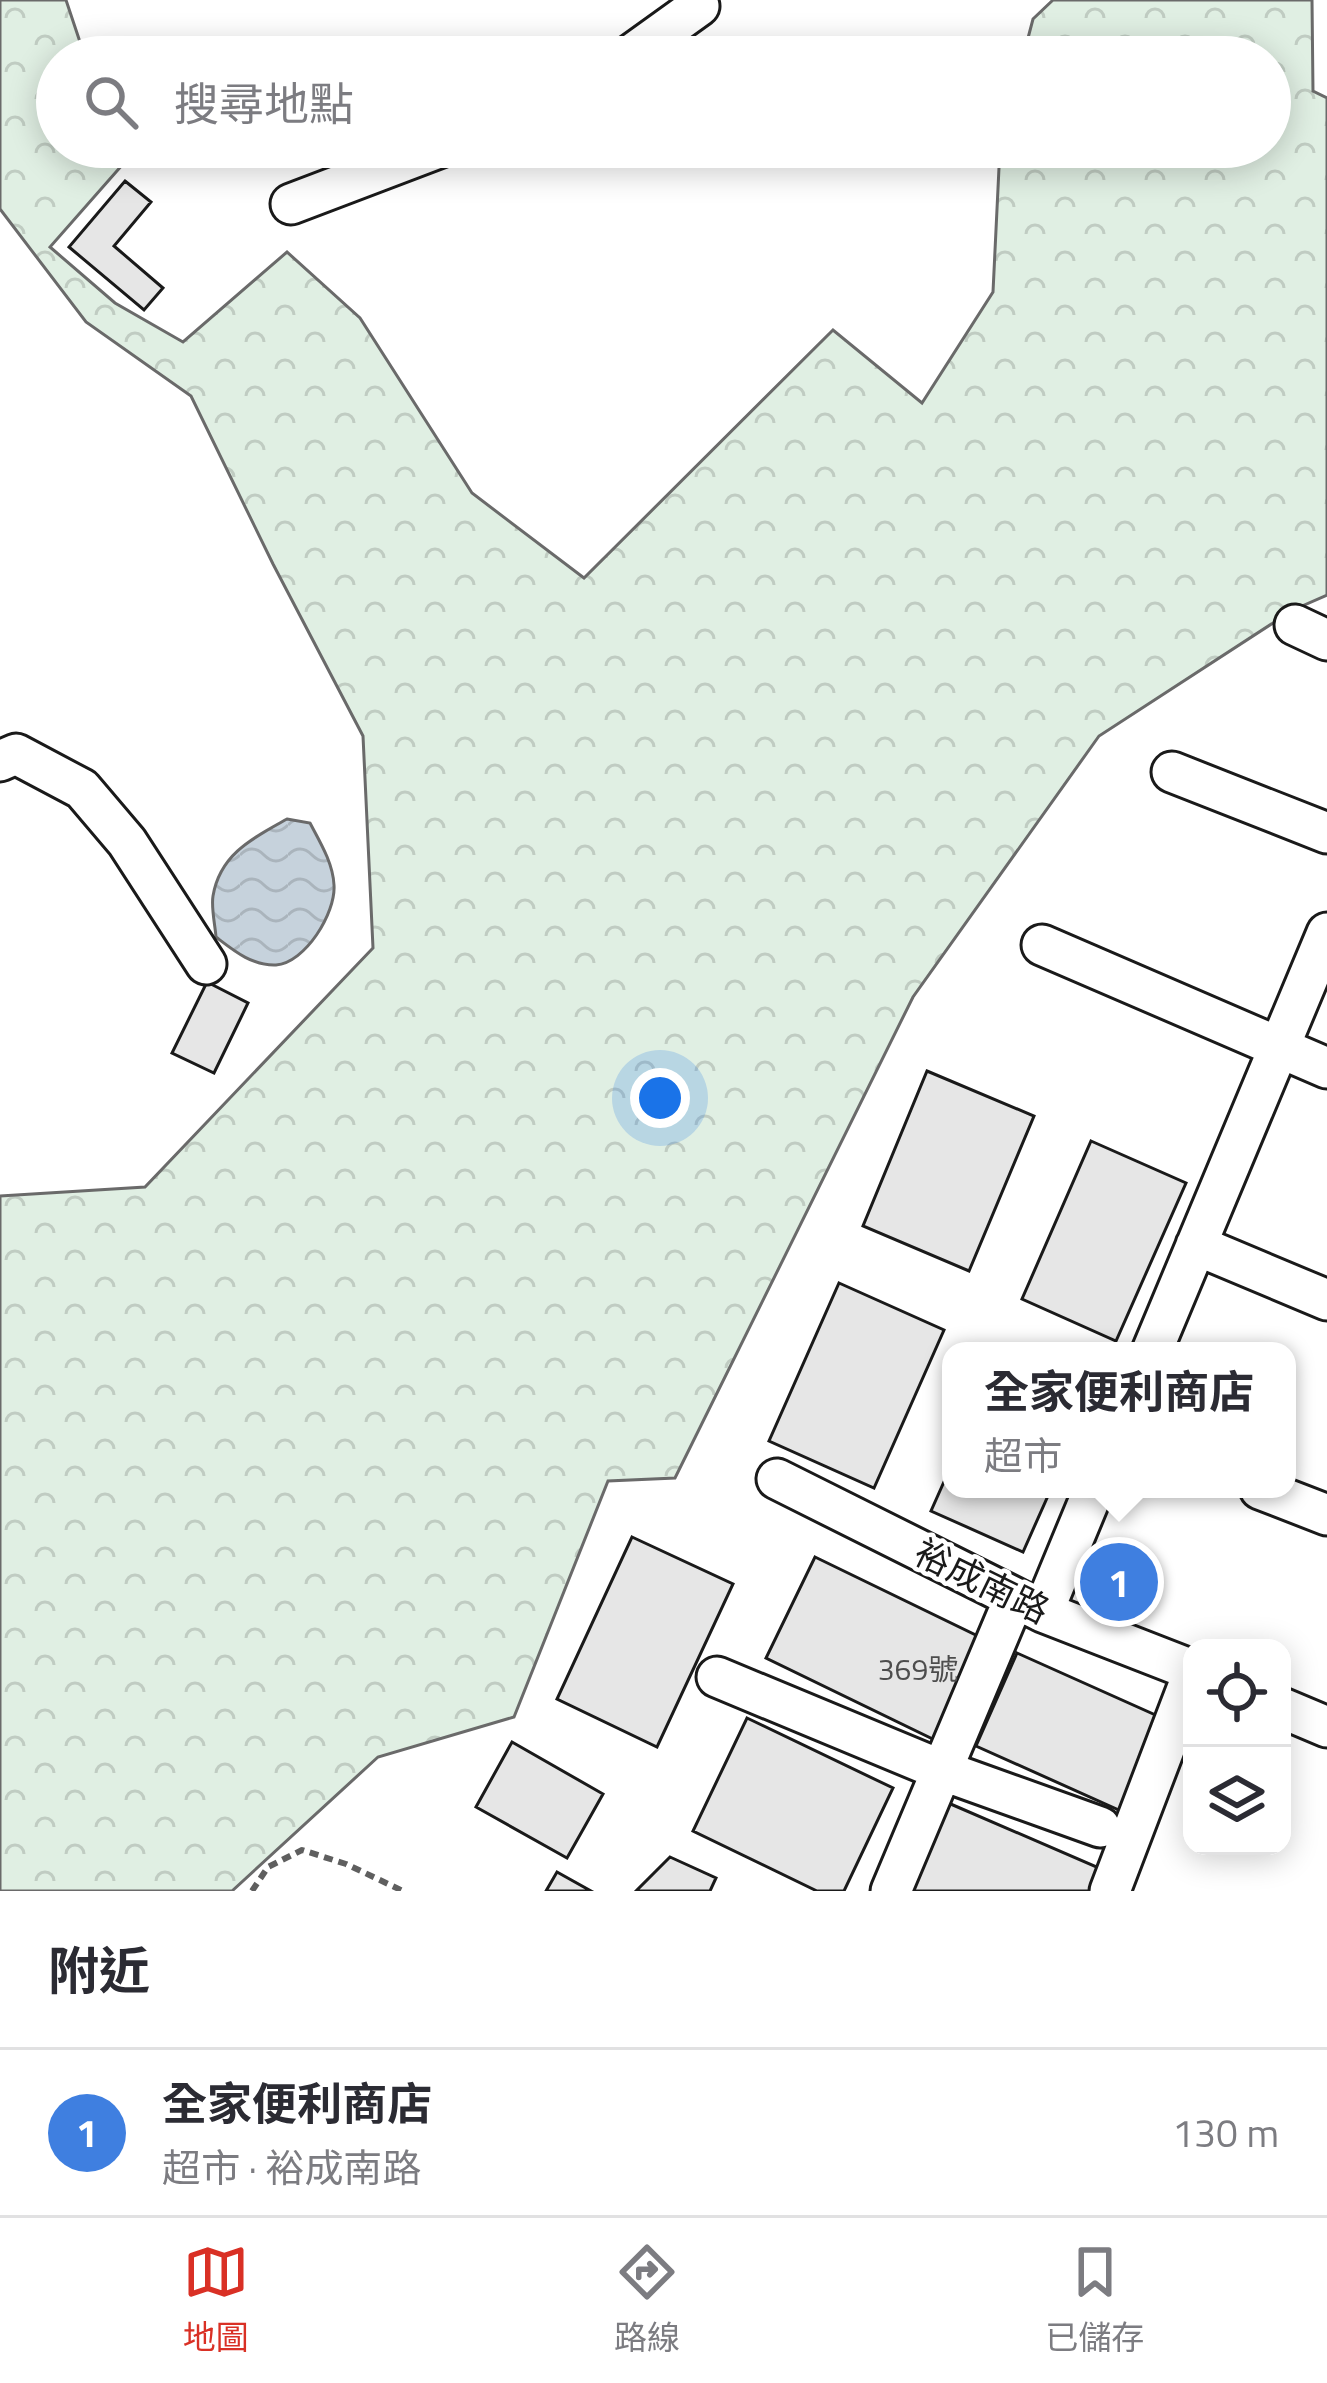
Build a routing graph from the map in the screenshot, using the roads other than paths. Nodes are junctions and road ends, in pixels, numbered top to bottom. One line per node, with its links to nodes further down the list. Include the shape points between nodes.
1 (701, 2): 2 (street)
2 (656, 36)
3 (386, 168): 4 (street)
4 (291, 204)
5 (0, 761): 10 (street, via 16,754 82,789 127,842)
6 (1172, 772): 7 (street)
7 (1327, 833)
8 (1327, 933): 11 (street)
9 (1042, 945): 11 (street)
10 (206, 964)
11 (1280, 1047): 12 (street); 13 (street)
12 (1327, 1069)
13 (1196, 1245): 14 (street); 15 (street)
14 (1327, 1300)
15 (1156, 1342)
16 (777, 1479): 20 (street, 裕成南路)
17 (1089, 1498): 20 (street)
18 (1283, 1498): 19 (street)
19 (1327, 1515)
20 (1028, 1606): 21 (street, 裕成南路); 26 (street)
21 (1183, 1669)
22 (717, 1677): 26 (street)
23 (1183, 1697): 29 (street)
24 (1291, 1712): 25 (street)
25 (1327, 1727)
26 (941, 1769): 27 (street); 28 (street)
27 (1100, 1827)
28 (892, 1891)
29 (1109, 1891)

